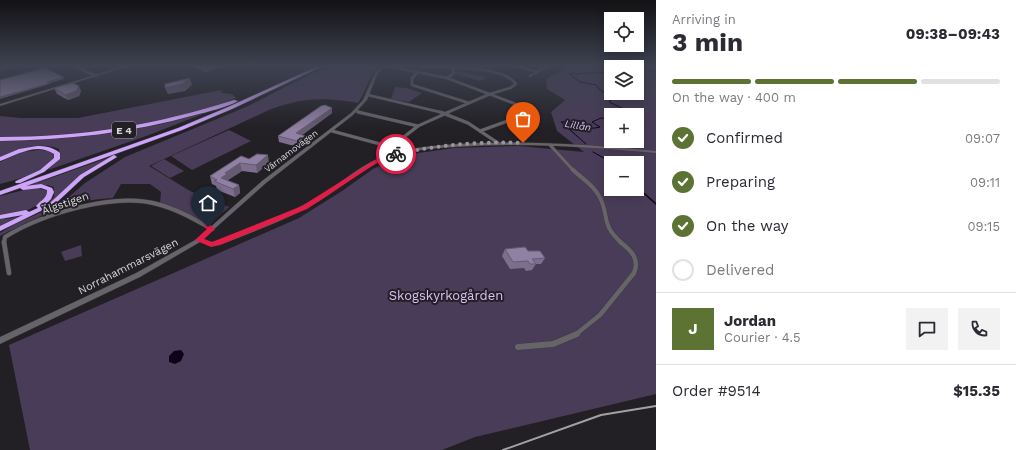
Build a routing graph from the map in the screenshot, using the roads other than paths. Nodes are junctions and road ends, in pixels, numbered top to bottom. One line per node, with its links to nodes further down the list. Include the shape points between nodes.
1 (60, 87): 12 (street)
2 (268, 87): 10 (highway, E 4)
3 (276, 87): 16 (highway, E 4)
4 (371, 87): 9 (street, Värnamovägen)
5 (418, 87): 11 (street)
6 (471, 87): 8 (street)
7 (511, 87): 8 (street)
8 (490, 94): 11 (street); 18 (street, via 526,108 513,119)
9 (368, 95): 13 (street, Värnamovägen); 14 (street)
10 (244, 98): 19 (highway, E 4, via 189,116 119,131 64,138); 26 (highway, via 146,138)
11 (469, 103): 14 (street)
12 (0, 105)
13 (356, 110): 15 (street); 17 (street, Värnamovägen)
14 (446, 113): 15 (street); 18 (street)
15 (418, 126): 22 (street)
16 (180, 129): 28 (highway, E 4); 31 (highway, via 92,169 53,203)
17 (332, 131): 22 (street); 32 (street, Värnamovägen, via 274,174)
18 (480, 131): 20 (street)
19 (0, 139)
20 (498, 143): 21 (street); 24 (street, via 429,148)
21 (550, 145): 23 (street); 36 (street, via 566,165 597,191 601,197 608,230 631,252 637,266 604,313 575,336 549,344)
22 (391, 146): 24 (street)
23 (656, 152)
24 (400, 153): 33 (street, via 377,161 324,196 291,213 220,243 211,244)
25 (0, 159): 26 (highway, via 29,149 50,149 57,153 57,159 49,167)
26 (18, 182): 27 (highway)
27 (0, 188)
28 (7, 190): 29 (highway, E 4); 30 (highway, via 41,186 50,189 51,192 45,202 33,210)
29 (0, 193)
30 (0, 217)
31 (0, 229)
32 (212, 229): 33 (street, Värnamovägen); 34 (street, Älgstigen, via 172,208 143,201 112,200 85,205 37,222 5,237)
33 (198, 240): 35 (street, Norrahammarsvägen, via 138,274)
34 (9, 273)
35 (0, 341)
36 (518, 347)

